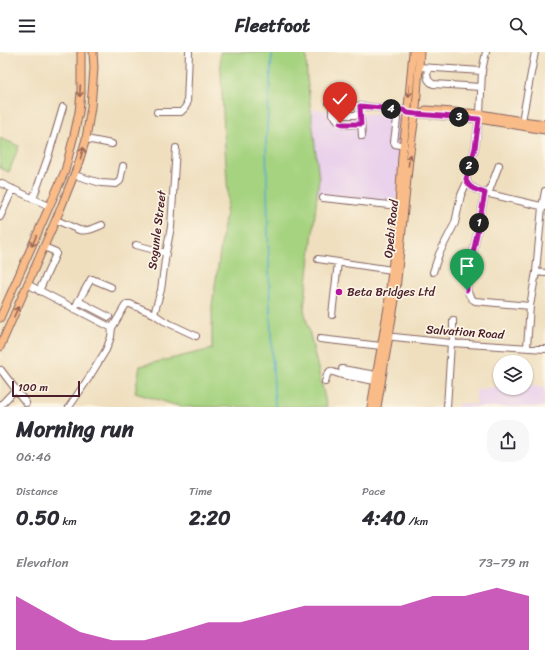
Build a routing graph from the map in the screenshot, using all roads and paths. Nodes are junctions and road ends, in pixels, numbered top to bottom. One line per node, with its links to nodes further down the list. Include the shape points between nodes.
1 (81, 52): 45 (main road, one-way to 45, via 81,93 75,130 65,171)
2 (93, 52): 29 (main road, via 91,107)
3 (189, 52): 16 (street, via 187,104 181,112)
4 (413, 52): 15 (main road, Opebi Road, one-way to 15)
5 (420, 52): 8 (main road, Opebi Road)
6 (486, 52): 10 (street)
7 (535, 52): 23 (street)
8 (419, 67): 9 (street); 12 (main road, Opebi Road)
9 (428, 68): 10 (street); 11 (street, via 427,78 433,84)
10 (482, 71): 11 (street)
11 (481, 87): 21 (street)
12 (417, 94): 17 (main road, Opebi Road); 18 (main road)
13 (360, 106): 15 (street); 19 (street, via 331,103); 20 (street)
14 (63, 107): 41 (street)
15 (406, 110): 17 (main road); 31 (main road, Opebi Road)
16 (156, 112)
17 (416, 112): 18 (main road); 26 (main road, Opebi Road)
18 (429, 112): 21 (main road); 26 (main road, via 418,120)
19 (334, 115): 20 (street); 24 (street, via 338,122 343,124)
20 (360, 115): 24 (street)
21 (479, 117): 23 (main road); 27 (main road); 36 (street)
22 (397, 119): 31 (street, via 394,142)
23 (522, 121): 25 (main road)
24 (361, 124): 28 (street)
25 (545, 124)
26 (413, 128): 73 (main road, Opebi Road, one-way to 26, via 395,300)
27 (545, 130)
28 (362, 136)
29 (86, 139): 30 (street); 35 (main road, one-way to 29)
30 (112, 144)
31 (404, 146): 46 (main road, Opebi Road)
32 (176, 148): 53 (street, Sogunle Street, via 171,227)
33 (499, 165): 40 (street)
34 (123, 166): 35 (street, via 120,181 116,184 101,183)
35 (74, 175): 49 (main road)
36 (467, 182): 40 (street, via 475,189); 57 (street, via 461,195 456,223)
37 (0, 183): 38 (street)
38 (13, 189): 41 (street); 48 (street)
39 (545, 190): 47 (street)
40 (486, 193): 47 (street); 64 (street, via 467,284 469,296 475,301)
41 (34, 198): 45 (street)
42 (67, 198): 44 (street)
43 (323, 198): 46 (street)
44 (64, 205)
45 (49, 206): 69 (main road, one-way to 69)
46 (399, 206): 56 (main road, Opebi Road)
47 (544, 207): 58 (street)
48 (0, 217)
49 (56, 220): 50 (street, via 83,231); 52 (main road)
50 (102, 225)
51 (136, 245): 53 (street)
52 (44, 247): 60 (main road); 62 (street, via 56,254)
53 (166, 253): 66 (street, Sogunle Street, via 161,290)
54 (318, 259): 55 (street)
55 (338, 262): 56 (street); 67 (street)
56 (392, 270): 73 (main road, Opebi Road)
57 (432, 272)
58 (536, 272): 59 (street); 64 (street)
59 (545, 272)
60 (27, 284): 62 (street); 77 (main road, one-way to 60)
61 (111, 287): 63 (street, via 91,279)
62 (39, 290): 65 (street)
63 (78, 301): 65 (street); 68 (street)
64 (530, 306): 78 (street)
65 (74, 308): 71 (street)
66 (154, 314): 71 (street, via 127,304); 72 (street)
67 (332, 315)
68 (109, 317)
69 (0, 318)
70 (453, 320): 75 (street)
71 (112, 328): 87 (street, via 106,350)
72 (196, 336)
73 (386, 336): 75 (street, Salvation Road); 76 (main road, Opebi Road); 89 (main road, Opebi Road)
74 (320, 339): 76 (street)
75 (452, 343): 78 (street, Salvation Road); 90 (street)
76 (381, 346): 82 (main road, Opebi Road)
77 (0, 347)
78 (527, 347): 79 (street, Salvation Road)
79 (545, 349)
80 (0, 369): 84 (street)
81 (342, 369): 82 (street)
82 (376, 378): 83 (street, via 342,375 330,371); 88 (main road, Opebi Road)
83 (326, 382)
84 (16, 389): 85 (street); 86 (street)
85 (26, 403)
86 (0, 406)
87 (69, 407)
88 (372, 407)
89 (377, 407)
90 (447, 407)

